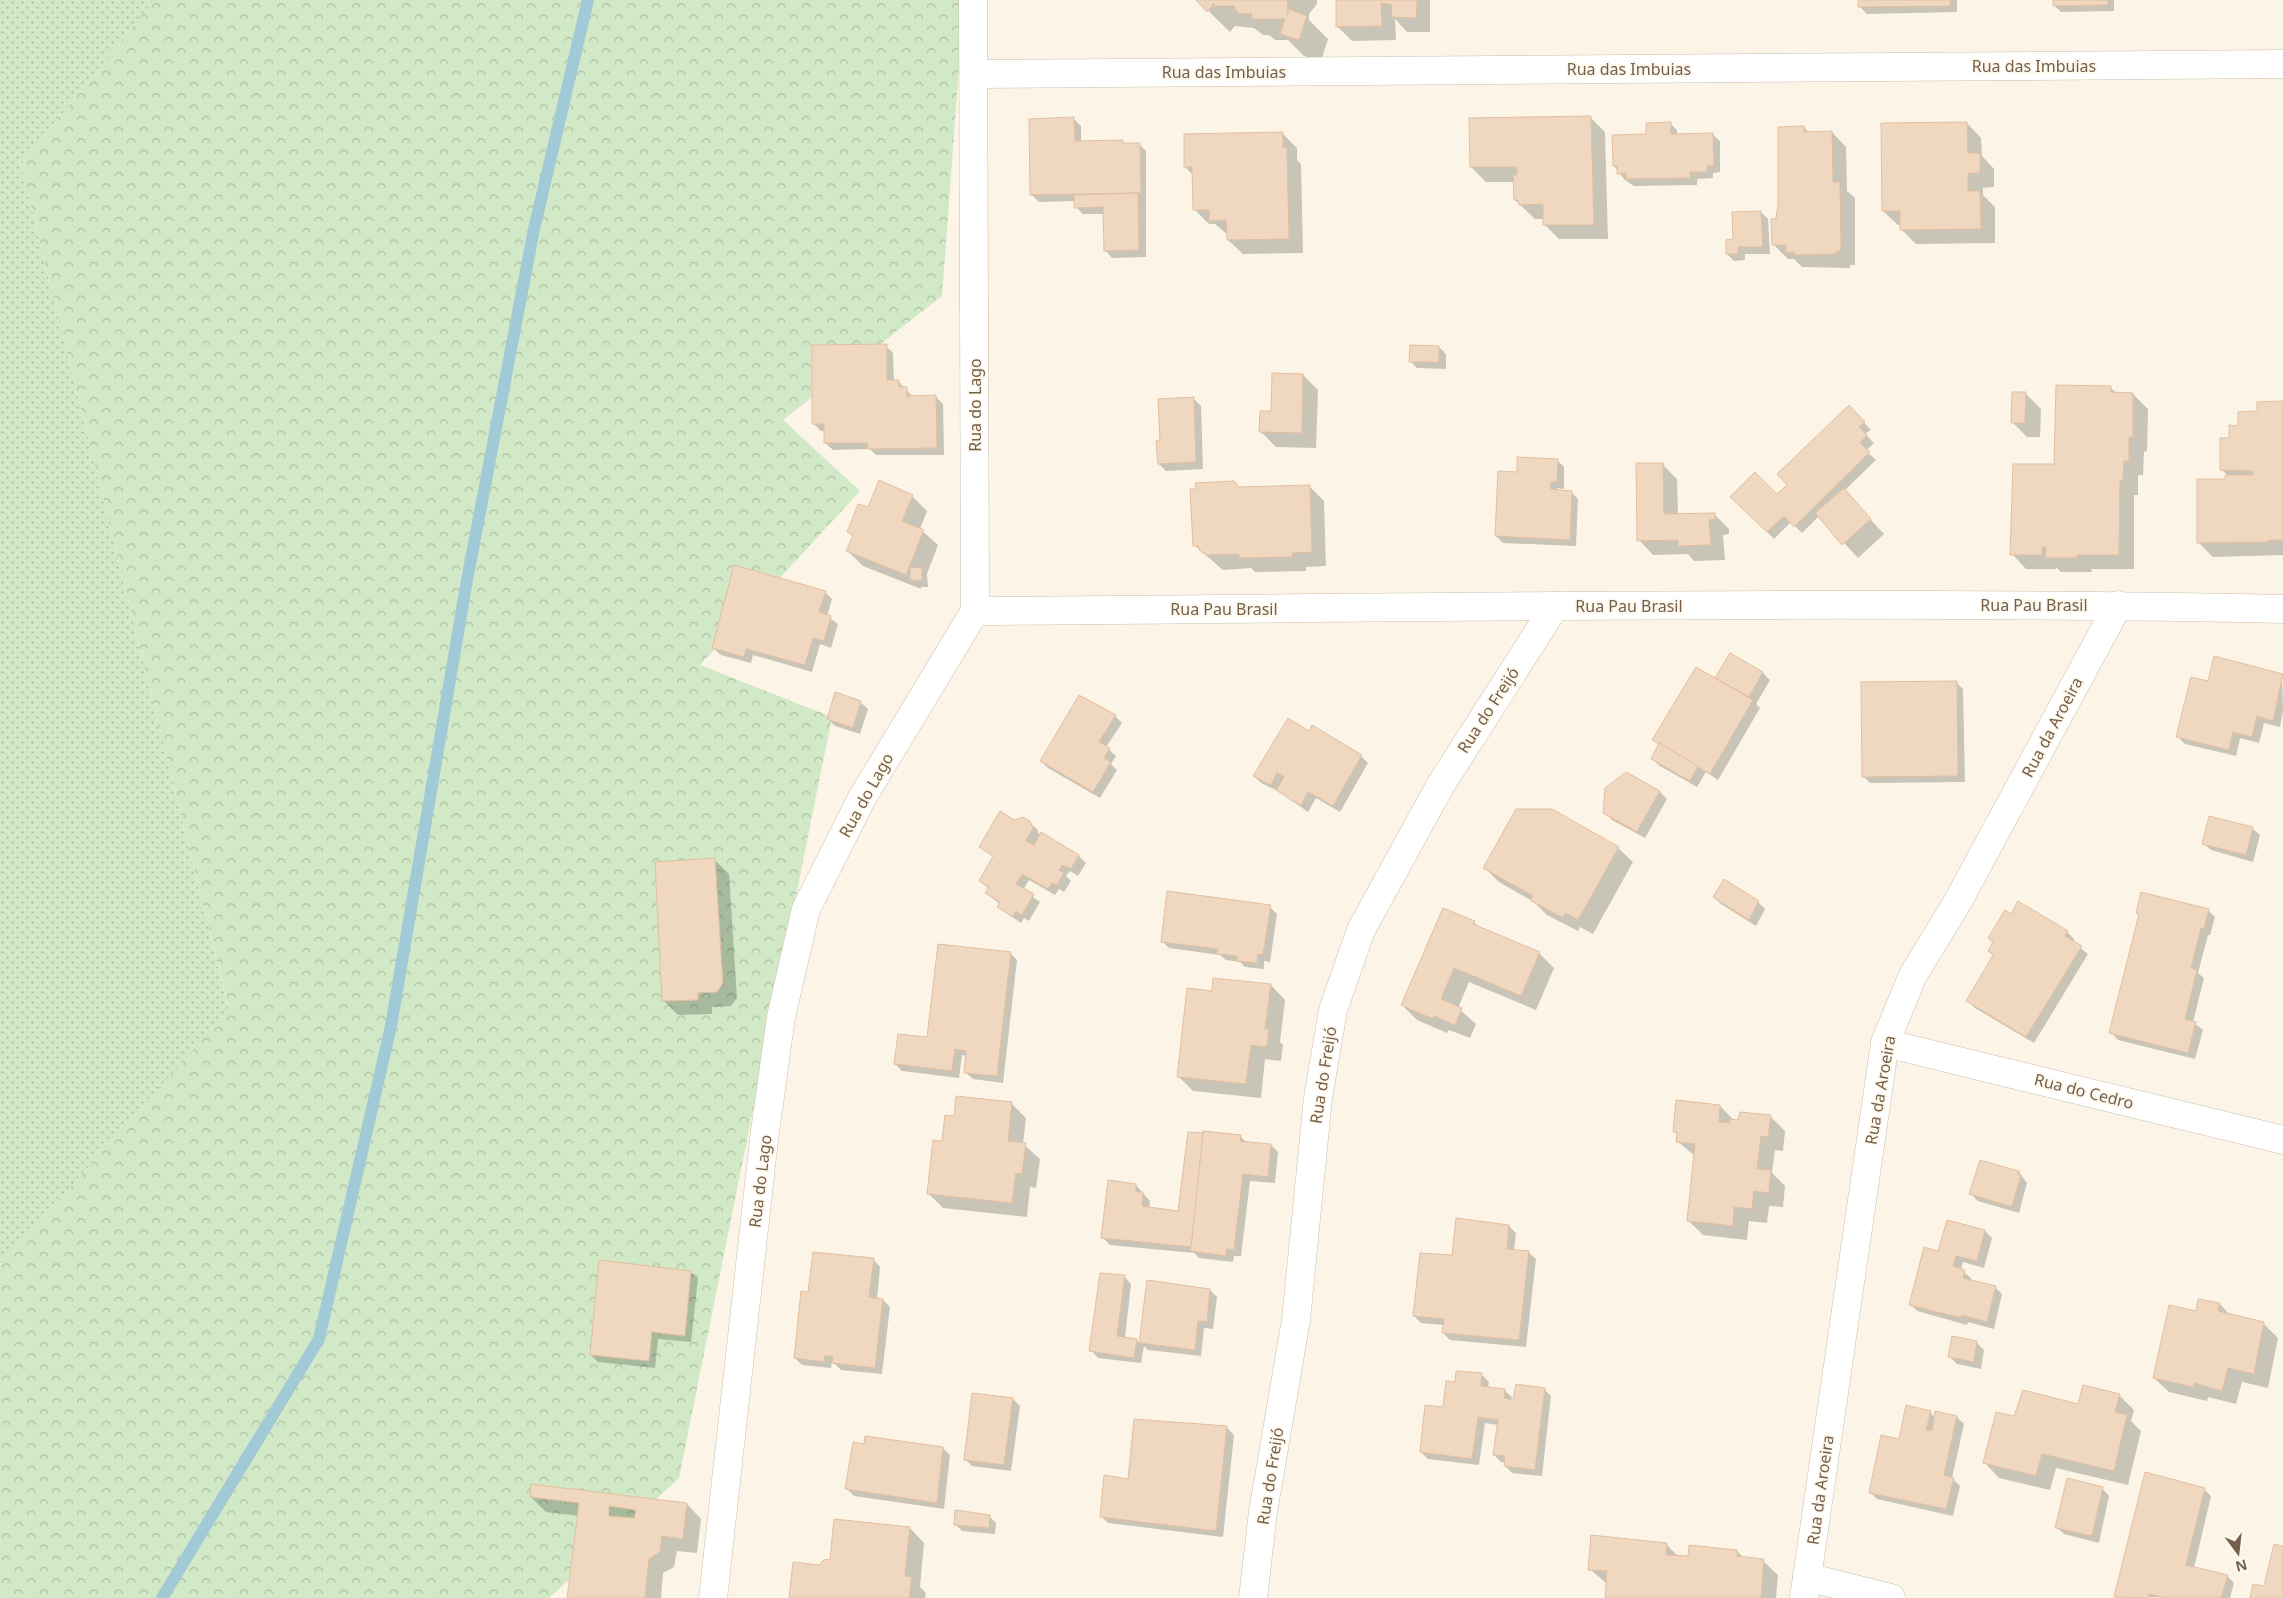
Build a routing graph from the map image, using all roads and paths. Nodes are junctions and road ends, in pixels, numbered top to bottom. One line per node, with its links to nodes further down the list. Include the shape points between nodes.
1 (973, 0): 3 (street, Rua do Lago)
2 (2283, 64): 3 (street, Rua das Imbuias)
3 (974, 74): 7 (street, Rua do Lago)
4 (2118, 605): 5 (street, Rua Pau Brasil); 6 (street, Rua Pau Brasil); 8 (street, Rua da Aroeira, via 1958,903 1913,975)
5 (1555, 606): 7 (street, Rua Pau Brasil); 12 (street, Rua do Freijó, via 1440,786 1361,930 1333,1010 1318,1098 1296,1320 1263,1512)
6 (2283, 609)
7 (975, 611): 11 (street, Rua do Lago, via 862,798 806,909 781,1017 767,1120)
8 (1885, 1043): 9 (street, Rua do Cedro); 10 (street, Rua da Aroeira)
9 (2283, 1140)
10 (1806, 1587): 13 (street)
11 (713, 1598)
12 (1252, 1598)
13 (1891, 1598)

